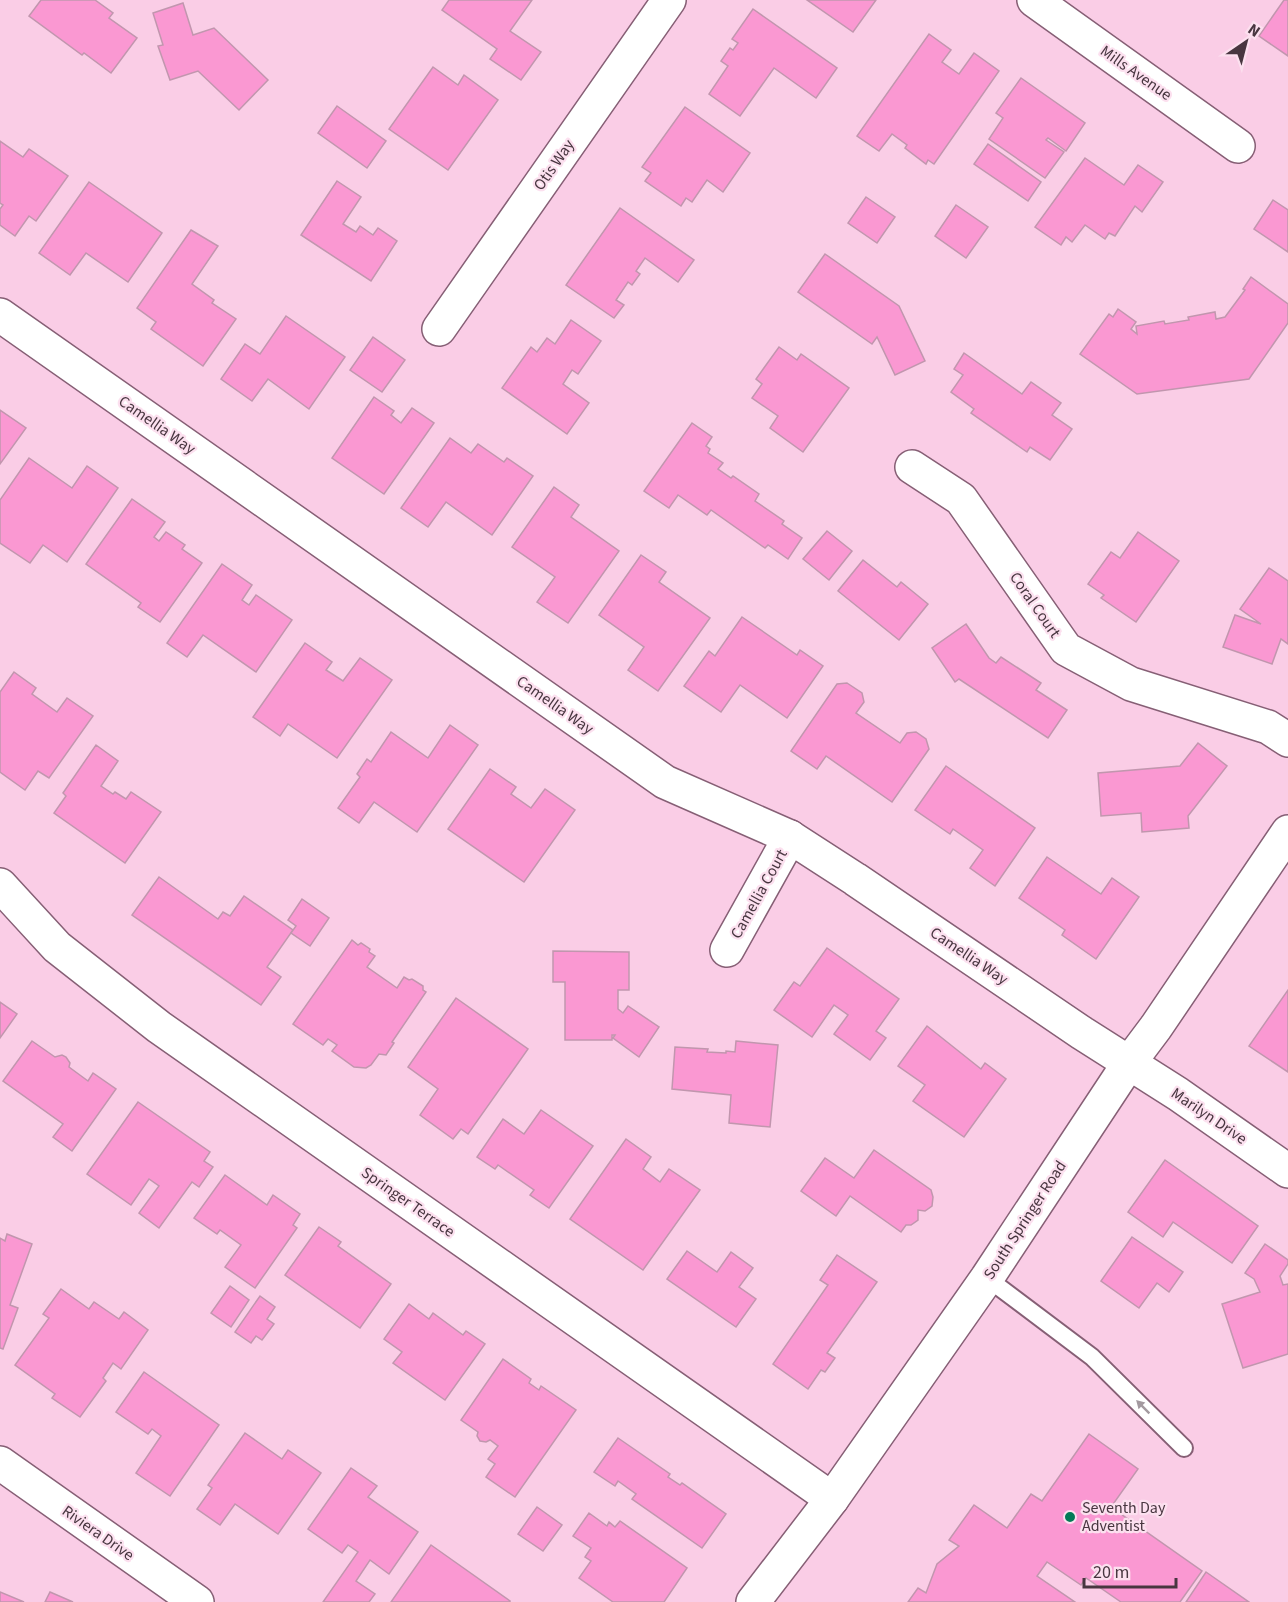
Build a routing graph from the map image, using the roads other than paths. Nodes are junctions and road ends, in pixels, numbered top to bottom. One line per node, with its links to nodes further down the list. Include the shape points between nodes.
1 (669, 0): 5 (street, Otis Way)
2 (1034, 0): 3 (street, Mills Avenue)
3 (1238, 146)
4 (0, 315): 9 (street, Camellia Way, via 665,782)
5 (439, 329)
6 (912, 467): 7 (street, Coral Court, via 961,499 1066,650 1131,684 1268,727)
7 (1288, 740)
8 (1288, 832): 12 (street, South Springer Road)
9 (790, 837): 11 (street, Camellia Court); 12 (street, Camellia Way)
10 (0, 885): 17 (street, Springer Terrace, via 57,947 159,1027)
11 (727, 950)
12 (1129, 1063): 13 (street, Marilyn Drive); 14 (street, South Springer Road)
13 (1288, 1171)
14 (987, 1278): 15 (lane, one-way to 14, via 1092,1358); 17 (street, South Springer Road)
15 (1184, 1448)
16 (0, 1463): 18 (street, Riviera Drive)
17 (832, 1499): 19 (street, South Springer Road)
18 (197, 1602)
19 (753, 1602)

